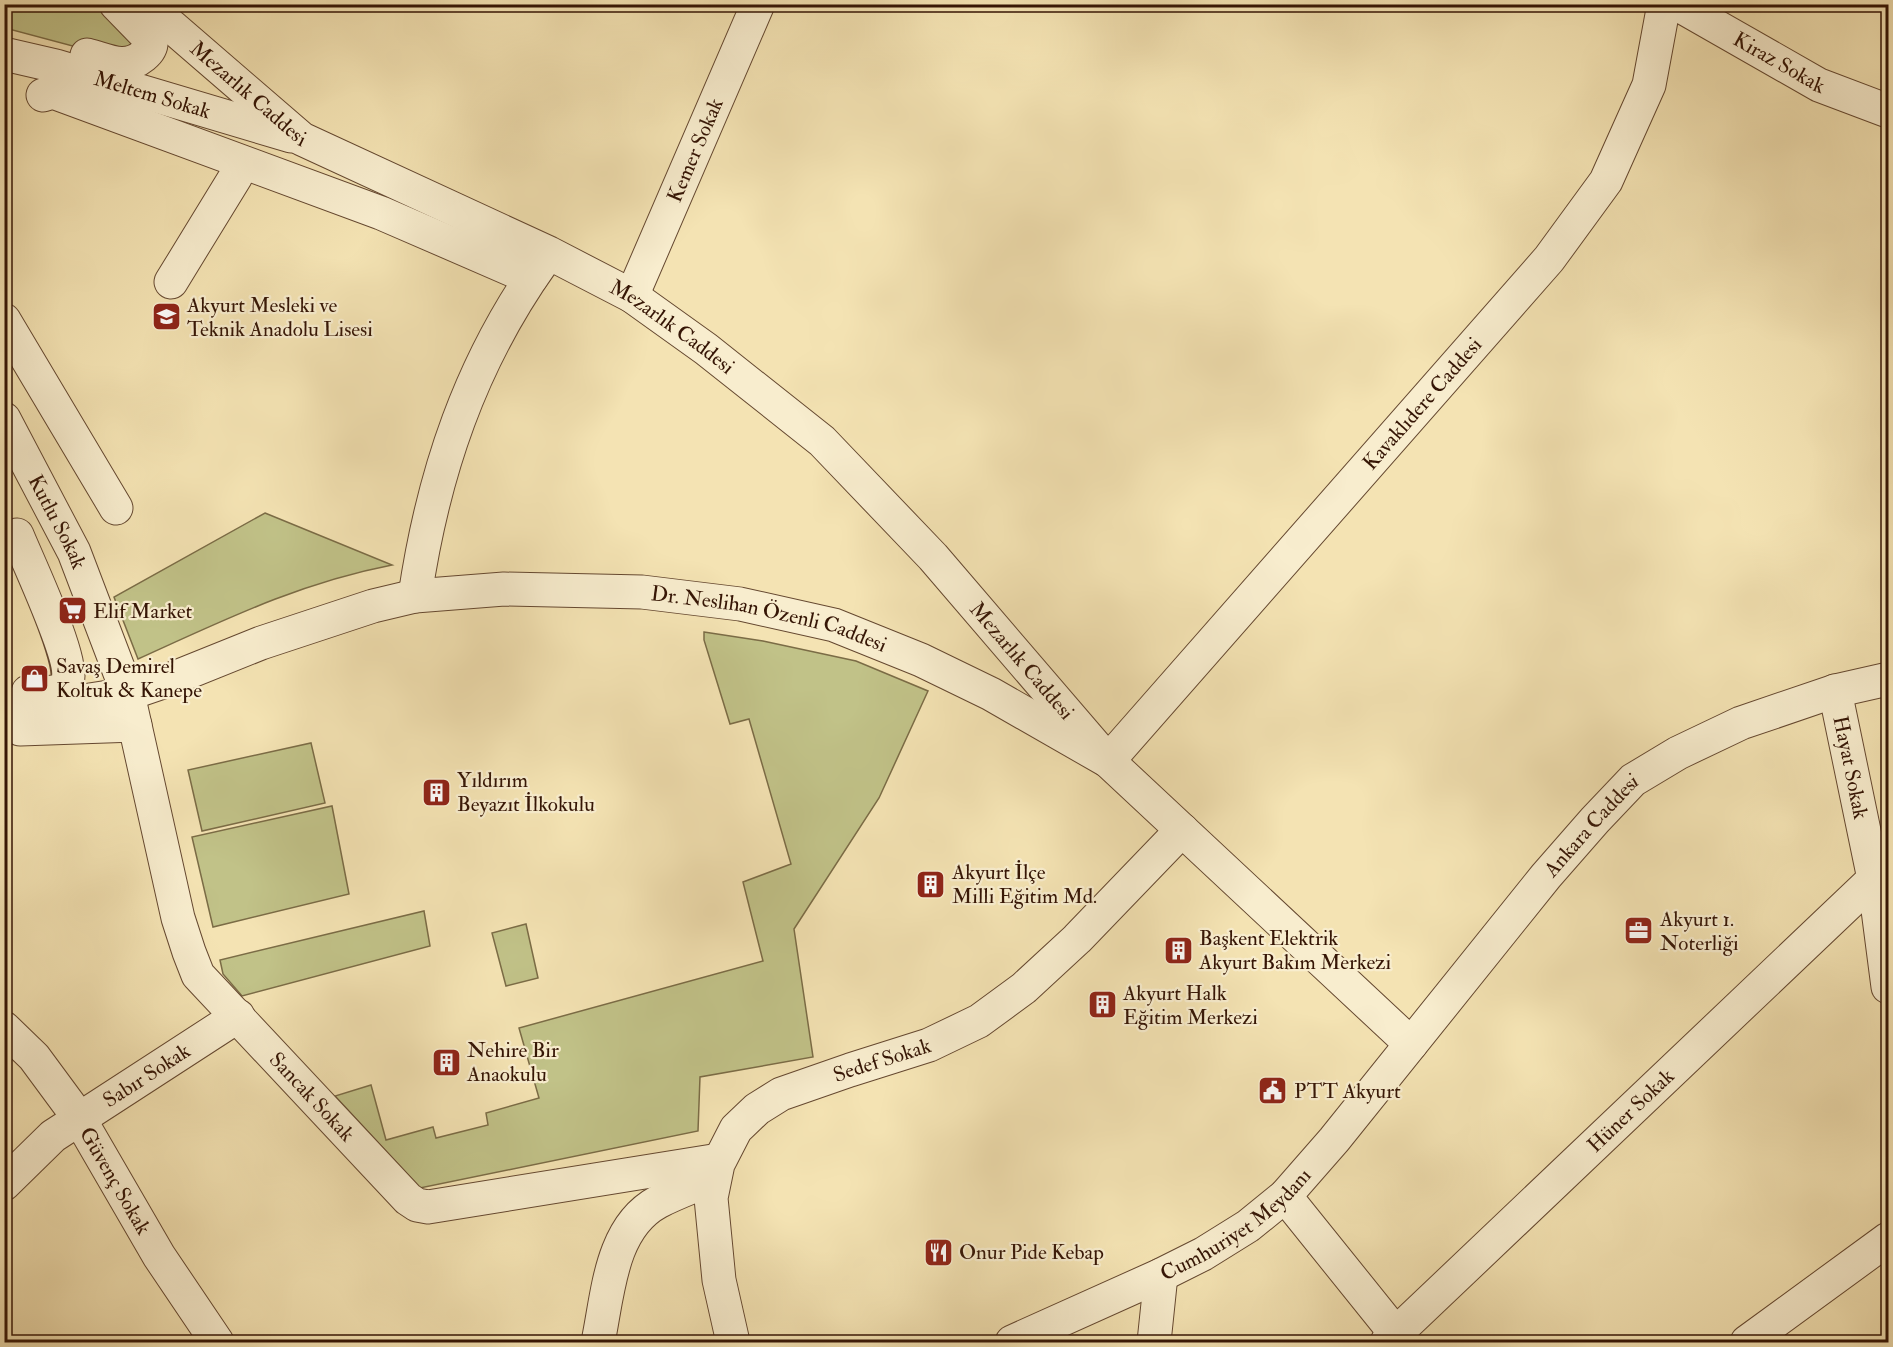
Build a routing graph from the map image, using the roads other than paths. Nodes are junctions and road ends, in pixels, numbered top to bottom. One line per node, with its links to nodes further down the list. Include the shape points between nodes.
1 (116, 4): 6 (street, via 151,40 149,51 131,64)
2 (149, 4): 10 (street, Mezarlık Caddesi)
3 (1664, 4): 27 (street, Kavaklıdere Caddesi, via 1649,85 1606,181 1555,250)
4 (1677, 4): 9 (street, Kiraz Sokak, via 1819,85)
5 (752, 7): 14 (street, Kemer Sokak)
6 (4, 33)
7 (4, 54): 10 (street, Meltem Sokak)
8 (42, 95): 12 (street, via 54,92 370,209)
9 (1888, 111)
10 (302, 139): 12 (street, Mezarlık Caddesi)
11 (236, 176): 13 (street)
12 (540, 265): 14 (street, Mezarlık Caddesi); 19 (street, via 495,339 453,433 436,486)
13 (171, 282)
14 (632, 296): 27 (street, Mezarlık Caddesi, via 822,441 933,557)
15 (4, 320): 17 (street)
16 (4, 420): 25 (street, Kutlu Sokak, via 74,552)
17 (116, 508)
18 (17, 535): 23 (street, via 52,618 64,655 67,682 55,692)
19 (415, 596): 25 (street, Dr. Neslihan Özenli Caddesi, via 261,643 169,680); 27 (street, Dr. Neslihan Özenli Caddesi, via 504,589 642,592 740,604 834,625 921,660)
20 (1888, 660): 22 (street, Ankara Caddesi)
21 (1888, 679): 22 (street, Ankara Caddesi)
22 (1835, 691): 29 (street, Hayat Sokak); 33 (street, Ankara Caddesi, via 1742,723 1678,753 1633,780 1546,876)
23 (4, 693)
24 (4, 710): 25 (street, Dr. Neslihan Özenli Caddesi, via 58,705)
25 (132, 710): 26 (street); 31 (street, Sancak Sokak, via 189,952 198,975)
26 (4, 730)
27 (1108, 760): 28 (street, Dr. Neslihan Özenli Caddesi)
28 (1182, 830): 33 (street, Dr. Neslihan Özenli Caddesi); 35 (street, Sedef Sokak, via 1077,939 1024,988 979,1021 929,1045 781,1094 736,1129)
29 (1874, 879): 30 (street, Hayat Sokak); 40 (street, Hüner Sokak)
30 (1888, 987)
31 (238, 1016): 34 (street, Sabır Sokak); 35 (street, Sancak Sokak, via 417,1205 428,1207)
32 (4, 1028): 34 (street, Güvenç Sokak, via 34,1057)
33 (1411, 1044): 37 (street, Cumhuriyet Meydanı)
34 (79, 1118): 36 (street, Sabır Sokak, via 53,1136); 41 (street, Güvenç Sokak, via 159,1256)
35 (716, 1169): 42 (street, via 657,1203 636,1220 623,1238); 43 (street, Sedef Sokak, via 711,1198 715,1247)
36 (4, 1184)
37 (1285, 1196): 39 (street, Cumhuriyet Meydanı, via 1248,1226); 40 (street)
38 (1888, 1239): 46 (street)
39 (1161, 1275): 44 (street, Cumhuriyet Meydanı); 45 (street)
40 (1392, 1338)
41 (217, 1342)
42 (598, 1342)
43 (733, 1342)
44 (1012, 1342)
45 (1154, 1342)
46 (1748, 1342)

